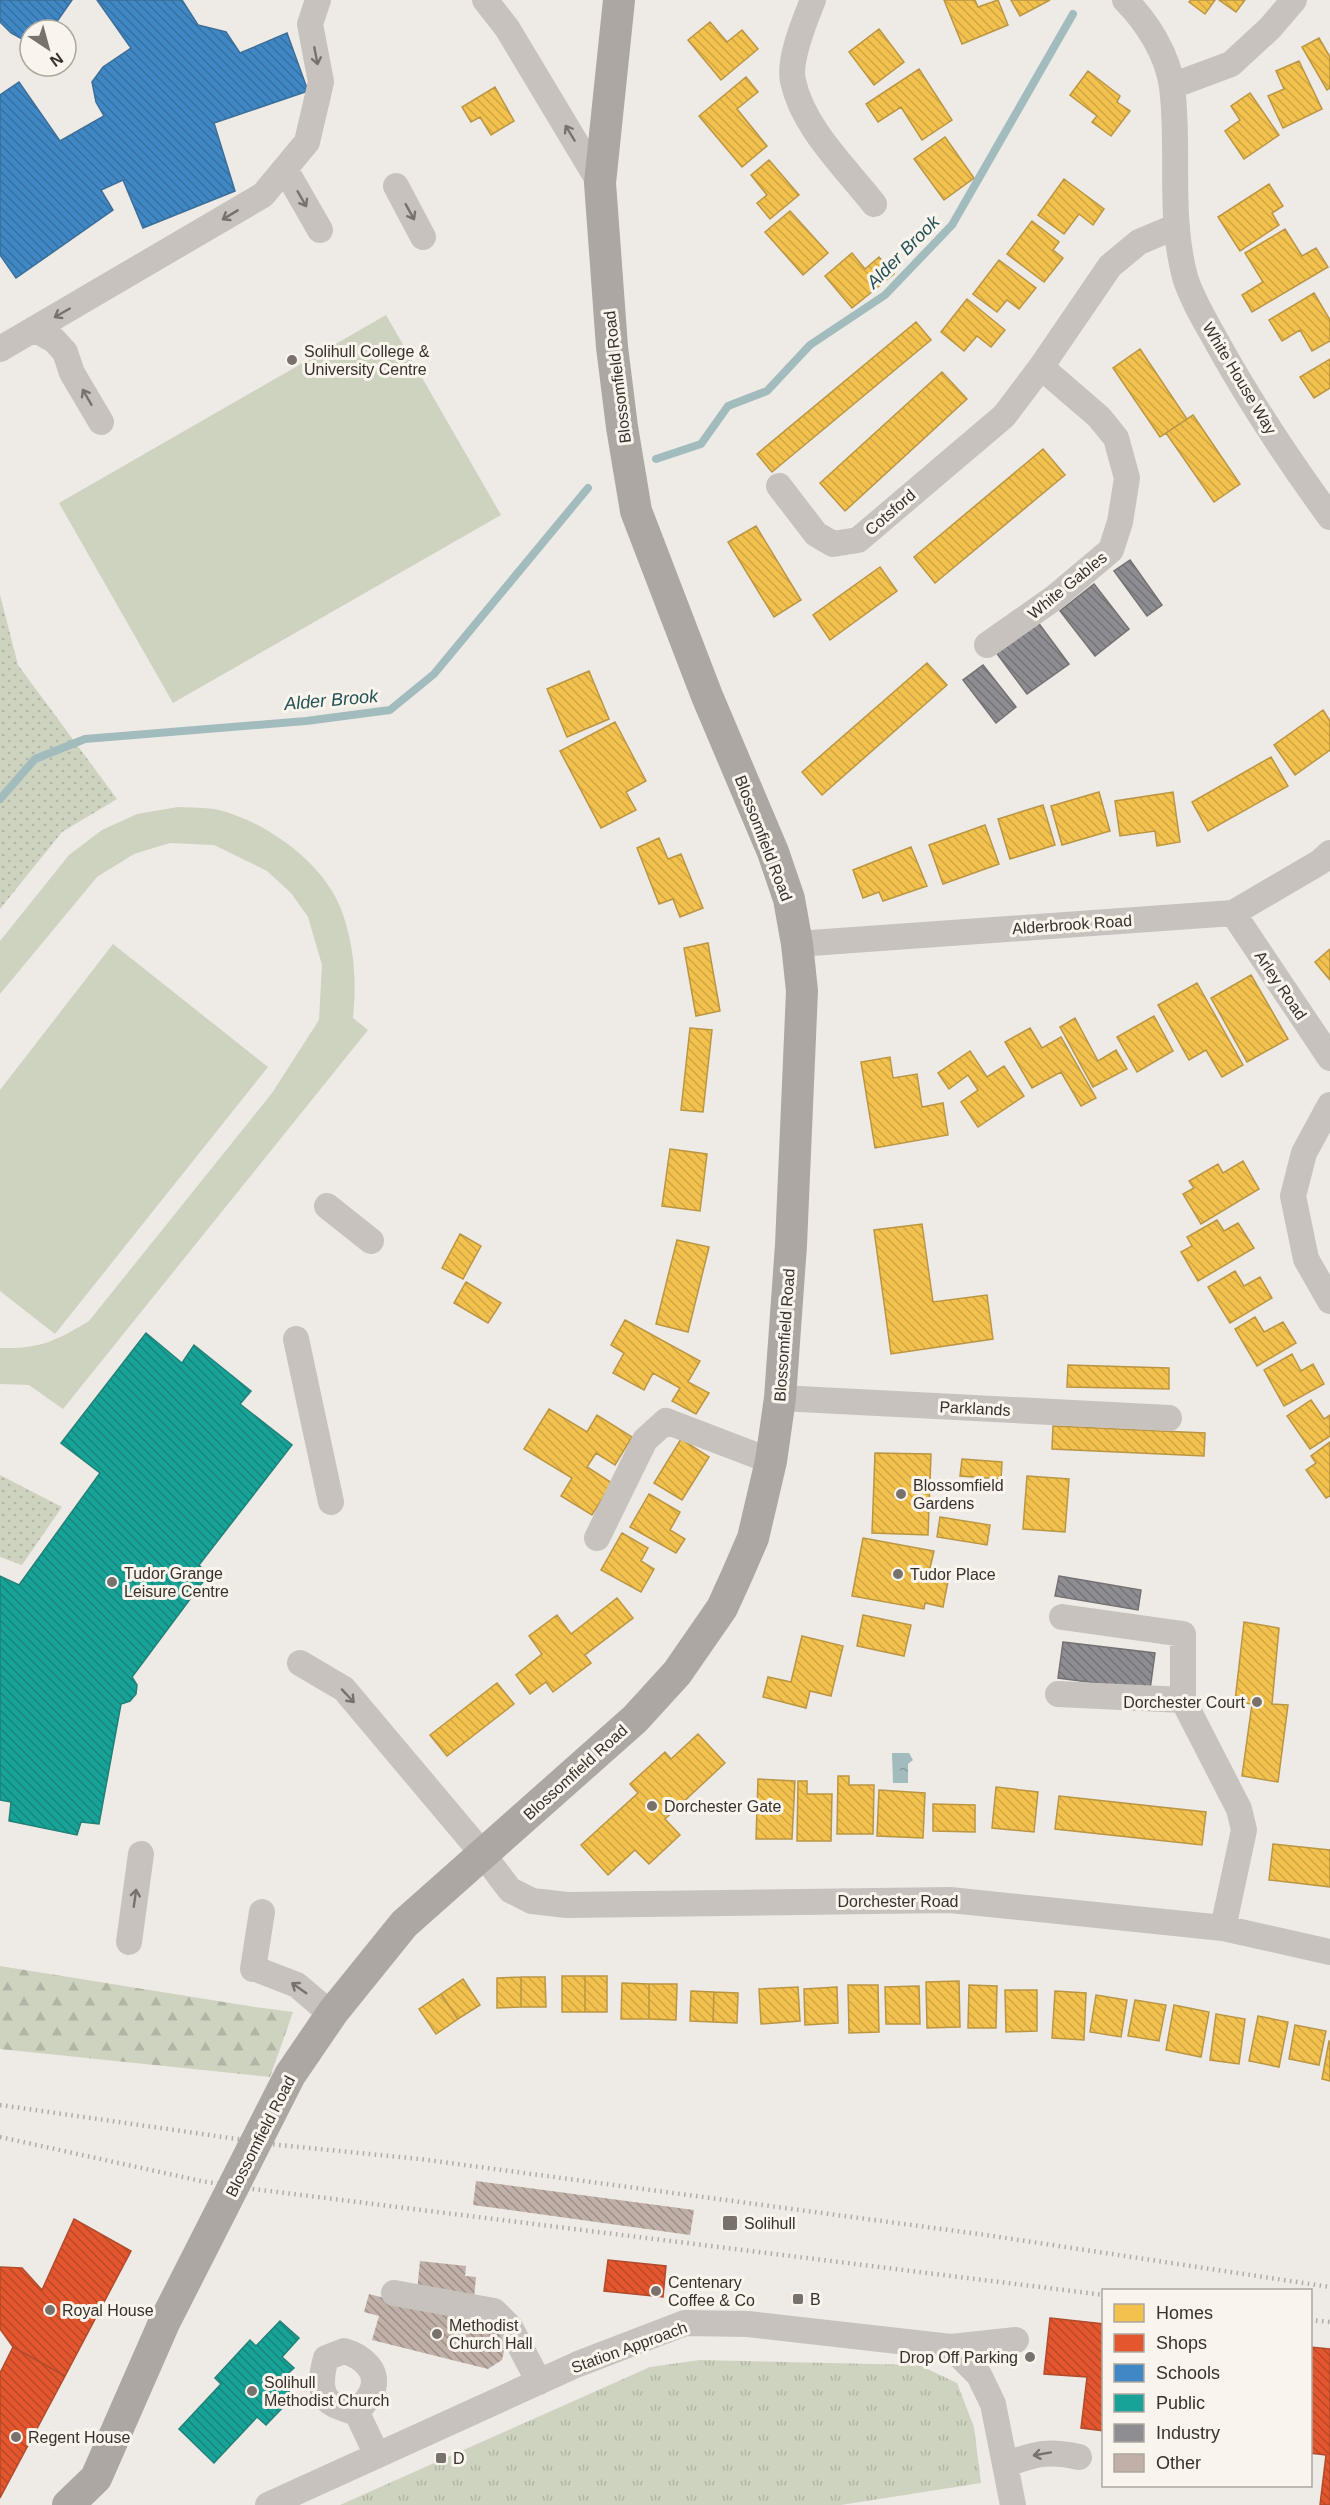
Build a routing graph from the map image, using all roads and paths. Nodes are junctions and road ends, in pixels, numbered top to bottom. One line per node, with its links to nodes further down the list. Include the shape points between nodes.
1 (318, 0): 8 (street, one-way to 8, via 310,24 321,82 307,142)
2 (485, 0): 9 (street, one-way to 2, via 507,28)
3 (619, 0): 9 (main road, Blossomfield Road)
4 (813, 0): 11 (street, via 798,38 792,79 809,121)
5 (1125, 0): 7 (street, White House Way, via 1140,15 1165,61)
6 (1293, 0): 7 (street, via 1231,64)
7 (1172, 86): 12 (street, White House Way)
8 (285, 169): 13 (street, one-way to 13); 15 (street, one-way to 15, via 263,195)
9 (600, 183): 24 (main road, Blossomfield Road, via 612,347 636,510 707,696 773,852 789,899)
10 (396, 186): 14 (street, one-way to 14)
11 (874, 204)
12 (1177, 226): 17 (street, via 1139,242 1110,266); 20 (street, White House Way, via 1185,278 1205,320 1241,385)
13 (320, 230)
14 (423, 237)
15 (34, 329): 16 (street); 18 (street, one-way to 15, via 72,373 65,352 54,340)
16 (0, 349)
17 (1041, 367): 19 (street, Cotsford, via 1004,416 858,540 833,544 816,534); 21 (street, White Gables, via 1099,417 1116,438 1127,478 1120,522 1111,549 1054,598)
18 (101, 422)
19 (779, 486)
20 (1330, 517)
21 (987, 645)
22 (1330, 854): 23 (street, Alderbrook Road)
23 (1233, 913): 24 (street, Alderbrook Road); 25 (street, Arley Road)
24 (797, 944): 31 (main road, Blossomfield Road, via 801,1002)
25 (1330, 1058)
26 (1330, 1105): 29 (street, via 1304,1153 1293,1196 1306,1259)
27 (327, 1206): 28 (street)
28 (371, 1240)
29 (1330, 1301)
30 (296, 1339): 34 (street)
31 (780, 1398): 32 (street, Parklands); 33 (main road, Blossomfield Road)
32 (1169, 1418)
33 (771, 1461): 35 (street, via 666,1421 645,1440); 40 (main road, Blossomfield Road, via 753,1538 710,1629 635,1719)
34 (331, 1503)
35 (597, 1538)
36 (1062, 1617): 39 (street, via 1183,1634)
37 (300, 1664): 40 (street, Dorchester Road, one-way to 40, via 344,1689)
38 (1058, 1694): 39 (street)
39 (1183, 1700): 43 (street, via 1239,1809 1244,1830)
40 (482, 1853): 43 (street, Dorchester Road, via 510,1890 532,1900 567,1905 950,1900); 46 (main road, Blossomfield Road, via 404,1924)
41 (141, 1854): 44 (street, one-way to 41)
42 (262, 1912): 46 (street, one-way to 42, via 297,1985 257,1970)
43 (1223, 1928): 45 (street, Dorchester Road)
44 (129, 1942)
45 (1330, 1952)
46 (333, 2012): 55 (main road, Blossomfield Road, via 290,2075 164,2323)
47 (394, 2293): 50 (street, via 494,2311 510,2327)
48 (1016, 2340): 49 (street, Station Approach)
49 (951, 2347): 50 (street, Station Approach, via 748,2324 685,2323); 54 (street, via 979,2375 993,2404)
50 (539, 2382): 52 (street, Station Approach)
51 (357, 2413): 52 (street)
52 (377, 2455): 57 (street, Station Approach)
53 (1079, 2457): 54 (street, one-way to 54, via 1039,2453)
54 (1006, 2464): 58 (street)
55 (95, 2491): 56 (main road, Blossomfield Road)
56 (68, 2505)
57 (268, 2505)
58 (1013, 2505)

